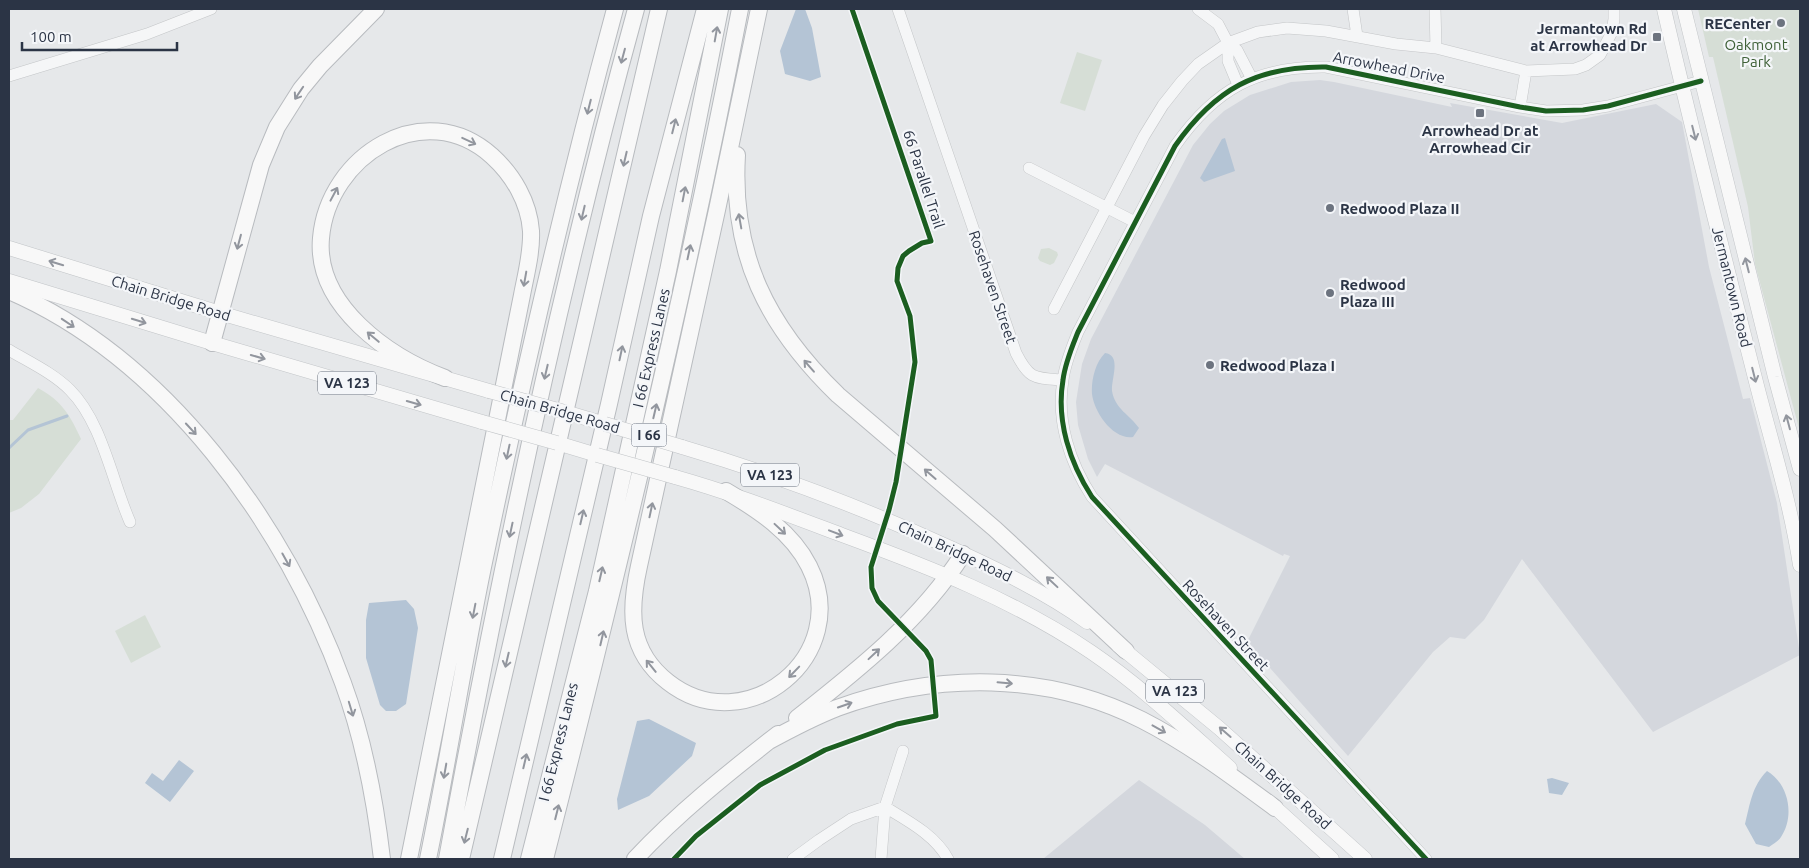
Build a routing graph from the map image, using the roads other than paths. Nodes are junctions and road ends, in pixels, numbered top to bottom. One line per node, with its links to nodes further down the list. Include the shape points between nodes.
1 (211, 9): 22 (street, via 147,34)
2 (376, 9): 35 (highway, one-way to 35, via 320,66 277,127 260,165)
3 (615, 9): 57 (highway, one-way to 57, via 524,376 468,644)
4 (636, 9): 58 (highway, one-way to 58, via 589,190 520,486)
5 (659, 9): 40 (highway, one-way to 40)
6 (705, 9): 41 (highway, one-way to 6, via 651,216)
7 (720, 9): 61 (highway, I 66 Express Lanes, one-way to 7, via 601,571 668,271)
8 (740, 9): 62 (highway, I 66, one-way to 8, via 668,357)
9 (759, 9): 17 (highway)
10 (898, 9): 39 (street, Rosehaven Street, via 1016,353 1028,373)
11 (1198, 9): 19 (street, via 1218,24)
12 (1353, 9): 18 (street)
13 (1435, 9): 20 (street)
14 (1614, 9): 21 (street, via 1612,32 1595,59 1575,69)
15 (1664, 9): 26 (main road, Jermantown Road)
16 (1684, 9): 24 (main road, Jermantown Road)
17 (756, 26): 45 (highway, one-way to 17, via 766,517 801,552 815,579 820,612 813,644 796,671 766,693 752,699 727,702 688,694 656,673 635,636 632,606); 50 (highway, one-way to 17, via 995,530 816,374 768,309 750,265 736,200 737,154)
18 (1357, 36): 19 (street, via 1287,28 1258,32); 20 (street)
19 (1228, 43): 23 (street, via 1236,50); 25 (street, via 1228,61); 29 (street, via 1198,64 1163,105)
20 (1436, 48): 21 (street)
21 (1526, 71): 27 (street)
22 (9, 76)
23 (1252, 79): 25 (street, Arrowhead Drive); 27 (street, Arrowhead Drive, via 1284,69 1326,67)
24 (1702, 81): 26 (street, Arrowhead Drive); 44 (main road, Jermantown Road, one-way to 24)
25 (1238, 85): 30 (street, Arrowhead Drive, via 1205,109 1189,126)
26 (1682, 86): 27 (street, Arrowhead Drive, via 1583,110 1546,111); 48 (main road, Jermantown Road, one-way to 48, via 1785,489)
27 (1520, 107)
28 (1029, 168): 29 (street)
29 (1106, 207): 30 (street); 34 (street)
30 (1135, 222): 39 (street, Arrowhead Drive, via 1078,332)
31 (9, 248): 35 (main road, Chain Bridge Road / VA 123, one-way to 31)
32 (9, 281): 36 (main road, Chain Bridge Road / VA 123, one-way to 36)
33 (9, 291): 55 (highway, one-way to 55, via 56,315 129,368 205,443 253,505 309,603 344,684 369,774)
34 (1054, 309)
35 (220, 313): 36 (highway); 38 (main road, Chain Bridge Road / VA 123)
36 (212, 343): 42 (main road, Chain Bridge Road / VA 123, one-way to 42, bridge)
37 (9, 350): 46 (street, via 57,379 85,408)
38 (445, 378): 40 (main road, Chain Bridge Road / VA 123, bridge); 56 (highway, one-way to 56, via 396,355 358,324 346,311 324,268 320,239 333,195 363,156 404,134 431,131 455,135 487,151 515,183 525,204 531,232 522,295)
39 (1062, 380): 69 (street, Rosehaven Street, via 1062,411 1069,451 1092,498)
40 (565, 412): 41 (main road, Chain Bridge Road / VA 123); 42 (highway)
41 (605, 424): 43 (highway); 47 (main road, Chain Bridge Road / VA 123, bridge, via 813,490)
42 (558, 443): 43 (main road, Chain Bridge Road / VA 123); 59 (highway, one-way to 59)
43 (597, 455): 45 (main road, Chain Bridge Road / VA 123, bridge); 60 (highway, one-way to 43)
44 (1800, 469)
45 (726, 491): 49 (main road, Chain Bridge Road / VA 123, one-way to 49)
46 (130, 522)
47 (963, 554): 49 (highway); 50 (main road, Chain Bridge Road / VA 123, via 1059,604)
48 (1800, 565)
49 (948, 576): 51 (highway, one-way to 49, via 849,678 915,615); 54 (main road, Chain Bridge Road / VA 123, via 1030,615 1091,653 1155,701)
50 (1126, 651): 68 (main road, Chain Bridge Road / VA 123, one-way to 50, via 1219,728)
51 (769, 740): 54 (highway, one-way to 54, via 836,708 910,687 959,682 1020,684 1095,700 1143,720); 63 (highway, via 675,819)
52 (903, 751): 53 (street)
53 (884, 807): 64 (street, via 850,819); 65 (street); 66 (street, via 918,827)
54 (1275, 808): 67 (main road, Chain Bridge Road / VA 123)
55 (382, 859)
56 (409, 859)
57 (428, 859)
58 (447, 859)
59 (461, 859)
60 (502, 859)
61 (529, 859)
62 (545, 859)
63 (635, 859)
64 (793, 859)
65 (881, 859)
66 (948, 859)
67 (1332, 859)
68 (1364, 859)
69 (1426, 859)

